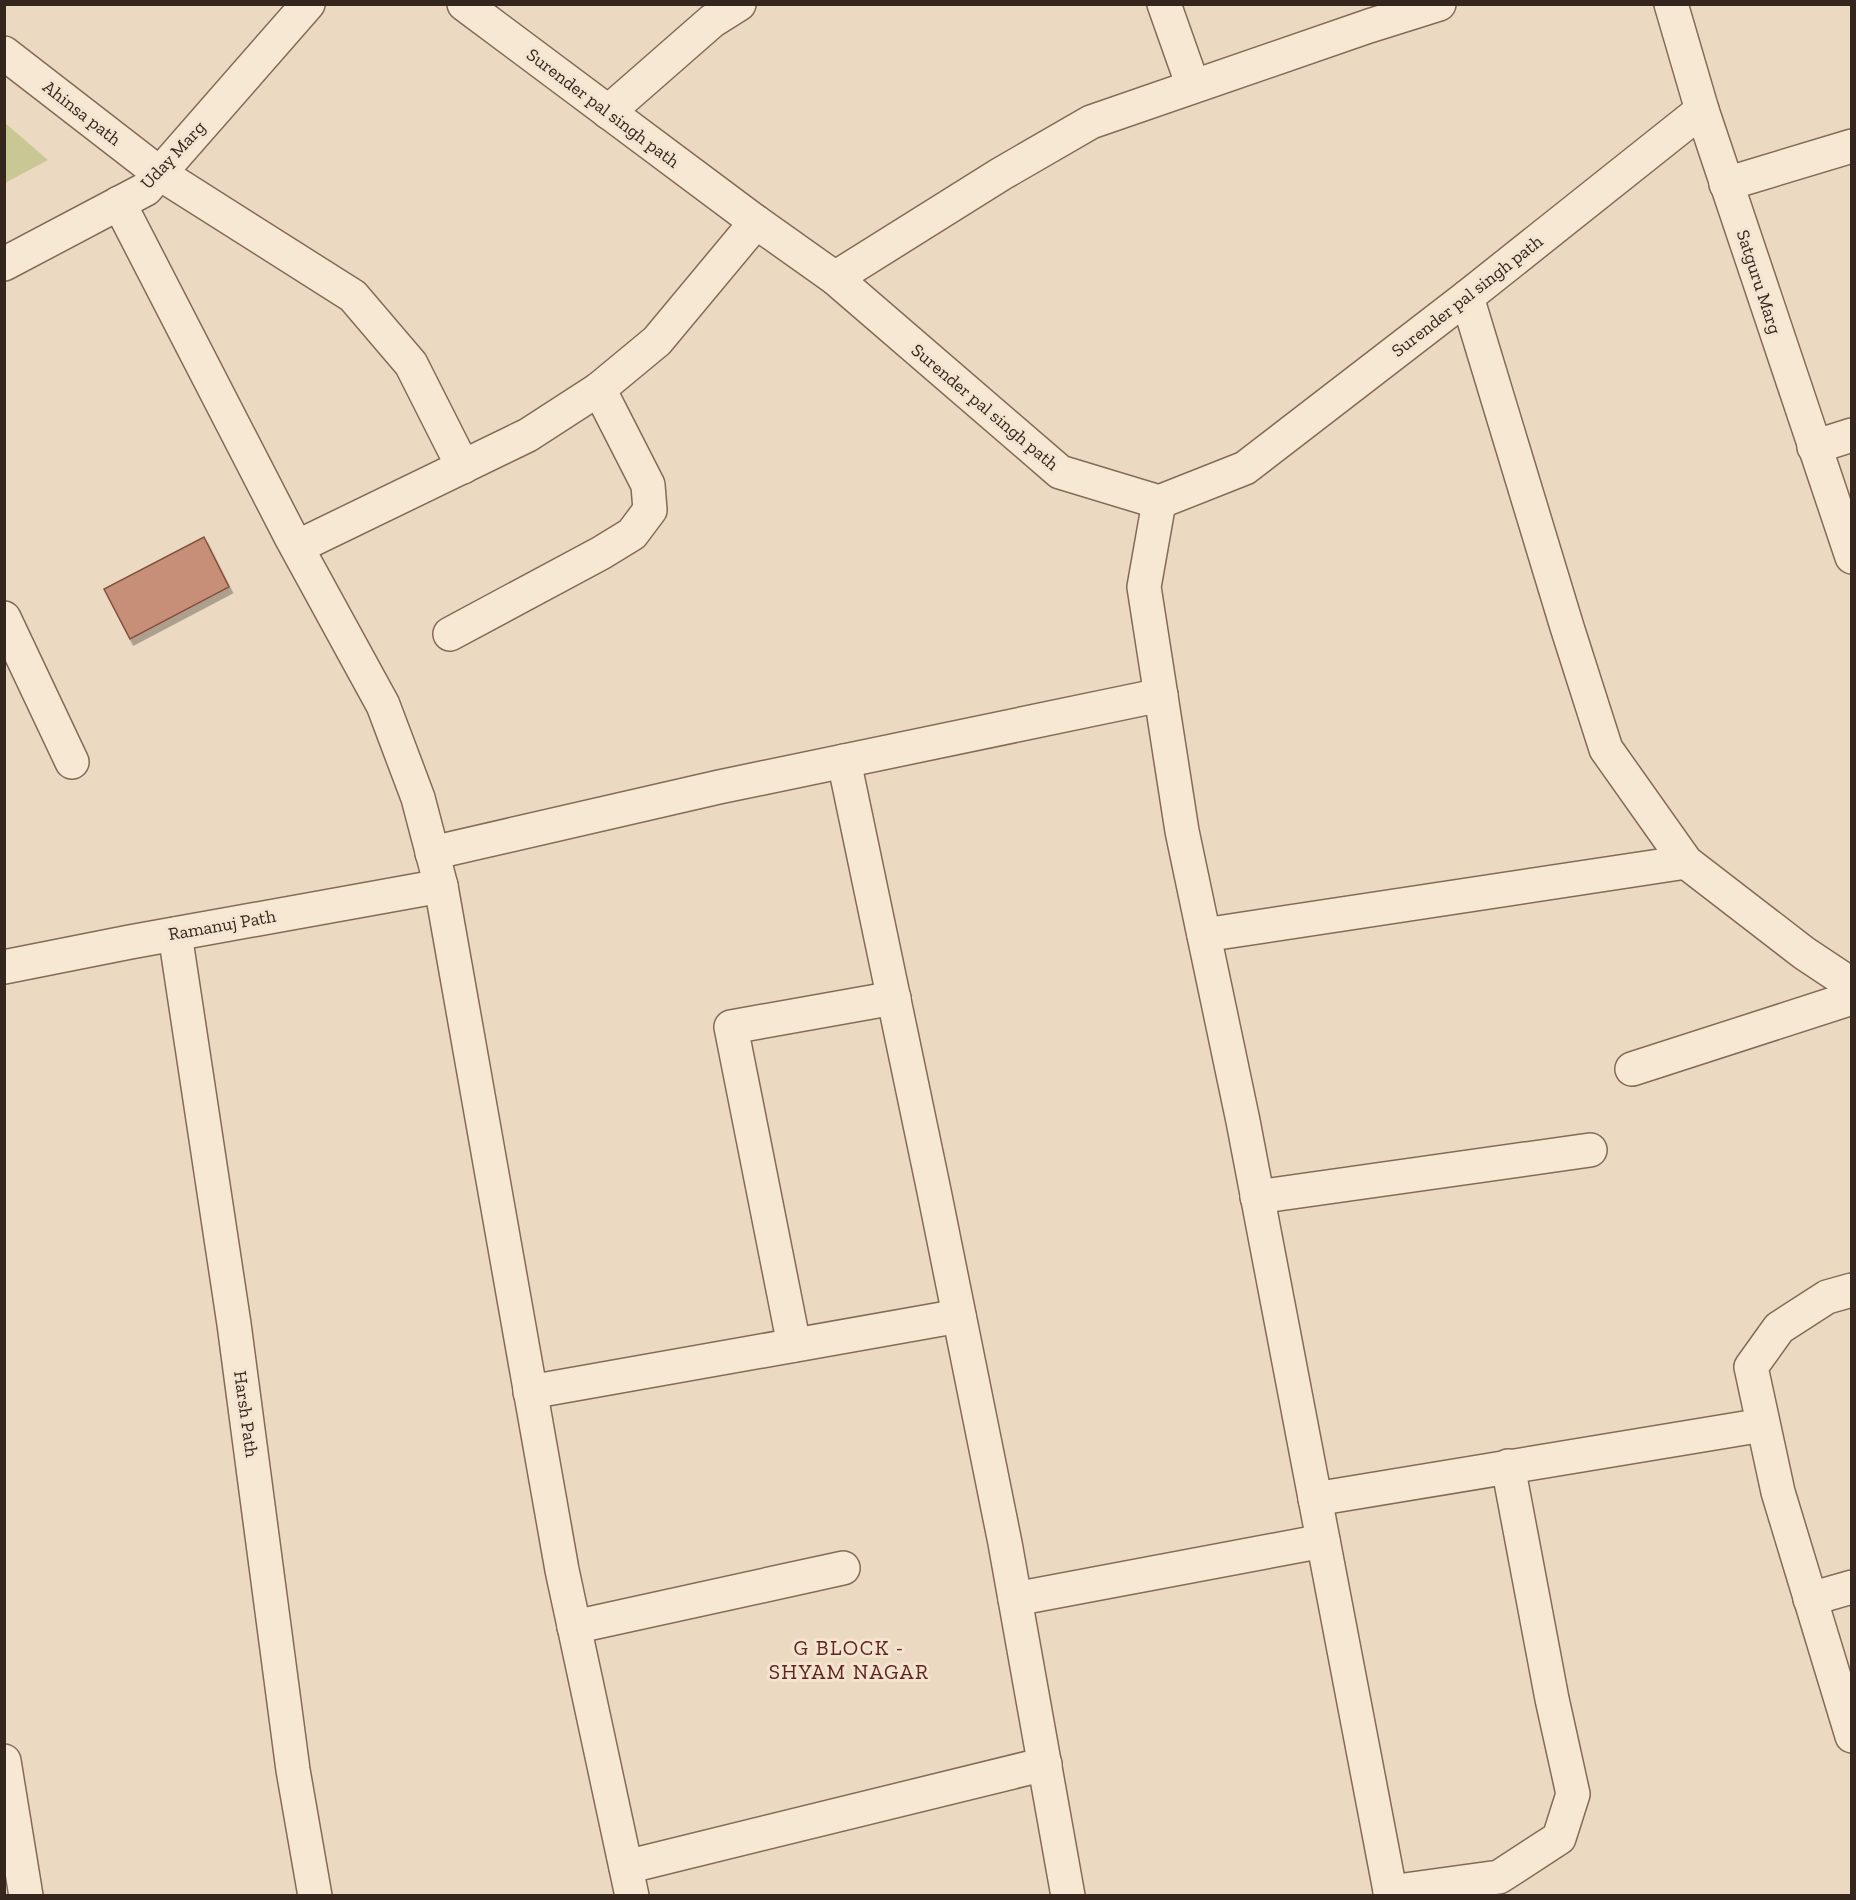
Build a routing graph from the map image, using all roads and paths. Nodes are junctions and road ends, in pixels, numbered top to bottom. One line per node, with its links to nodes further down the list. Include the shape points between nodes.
1 (308, 4): 12 (street, Uday Marg)
2 (464, 4): 10 (street, Surender pal singh path)
3 (739, 4): 10 (street, via 712,21)
4 (1164, 4): 8 (street)
5 (1439, 4): 8 (street)
6 (1671, 4): 9 (street, Satguru Marg)
7 (4, 53): 12 (street, Ahinsa path)
8 (1193, 86): 17 (street, via 1091,122)
9 (1702, 110): 13 (street, Satguru Marg); 18 (street, Surender pal singh path)
10 (608, 112): 15 (street, Surender pal singh path)
11 (1851, 146): 13 (street)
12 (159, 172): 14 (street, Uday Marg, via 146,189); 22 (street, Ahinsa path, via 352,296 411,364)
13 (1726, 183): 21 (street, Satguru Marg)
14 (118, 203): 16 (street, Uday Marg); 24 (street)
15 (756, 222): 17 (street, Surender pal singh path); 19 (street, via 657,340)
16 (4, 264)
17 (835, 278): 23 (street, Surender pal singh path, via 1060,472)
18 (1467, 297): 23 (street, Surender pal singh path, via 1245,468); 32 (street, via 1606,749)
19 (599, 389): 22 (street, via 528,435); 27 (street, via 648,485 650,510 632,534)
20 (1851, 435): 21 (street)
21 (1814, 447): 25 (street, Satguru Marg)
22 (463, 467): 24 (street)
23 (1159, 502): 28 (street, via 1144,587)
24 (297, 547): 31 (street, via 383,705 418,798)
25 (1851, 557)
26 (5, 619): 30 (street)
27 (450, 634)
28 (1161, 694): 29 (street); 35 (street, via 1182,831)
29 (844, 761): 31 (street); 38 (street)
30 (72, 762)
31 (432, 853): 33 (street)
32 (1686, 862): 35 (street); 37 (street)
33 (441, 886): 34 (street, Ramanuj Path); 46 (street)
34 (175, 934): 36 (street, Ramanuj Path); 62 (street, Harsh Path, via 234,1324 293,1770)
35 (1204, 935): 42 (street)
36 (4, 967)
37 (1851, 985)
38 (894, 998): 44 (street); 45 (street, via 731,1027)
39 (1851, 998): 40 (street)
40 (1632, 1069)
41 (1590, 1150): 42 (street)
42 (1257, 1197): 49 (street)
43 (1851, 1290): 47 (street, via 1827,1297 1779,1328 1751,1367)
44 (959, 1316): 45 (street); 53 (street)
45 (794, 1345): 46 (street)
46 (530, 1392): 55 (street)
47 (1763, 1425): 48 (street); 54 (street)
48 (1508, 1467): 49 (street); 60 (street, via 1573,1794 1559,1838 1499,1876)
49 (1315, 1499): 50 (street)
50 (1323, 1541): 53 (street); 60 (street)
51 (843, 1568): 55 (street)
52 (1851, 1587): 54 (street)
53 (1015, 1599): 58 (street)
54 (1810, 1599): 56 (street)
55 (574, 1627): 59 (street)
56 (1851, 1736)
57 (4, 1761): 61 (street)
58 (1045, 1764): 59 (street); 63 (street)
59 (629, 1881)
60 (1390, 1894)
61 (26, 1896)
62 (315, 1896)
63 (1068, 1896)

